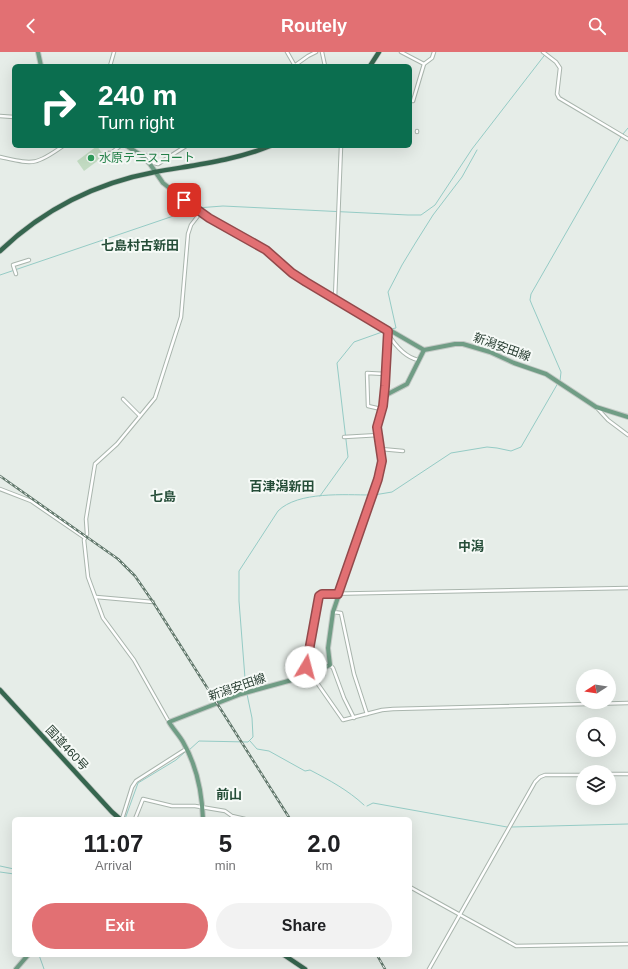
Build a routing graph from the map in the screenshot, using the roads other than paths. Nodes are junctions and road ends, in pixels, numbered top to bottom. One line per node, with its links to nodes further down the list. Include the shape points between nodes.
1 (38, 52): 10 (main road)
2 (114, 52): 11 (street)
3 (287, 52): 12 (street)
4 (316, 52): 13 (street)
5 (322, 52): 14 (street)
6 (379, 52): 15 (highway)
7 (401, 52): 16 (street)
8 (434, 52): 16 (street, via 432,58)
9 (543, 52): 20 (street, via 560,68 557,94 559,98)
10 (41, 64)
11 (111, 64)
12 (294, 64)
13 (298, 64)
14 (325, 64)
15 (371, 64)
16 (424, 64): 17 (street)
17 (413, 101)
18 (0, 116): 19 (street)
19 (12, 117)
20 (628, 139)
21 (60, 148): 29 (street, via 36,162)
22 (118, 148): 27 (street)
23 (132, 148): 28 (main road)
24 (183, 148): 28 (street, via 158,164 146,155)
25 (264, 148): 30 (highway, via 228,160)
26 (341, 148): 35 (street)
27 (109, 153)
28 (142, 156): 30 (main road)
29 (0, 157)
30 (155, 172): 31 (main road, via 168,188); 32 (highway, via 109,184 72,200 27,227)
31 (199, 211): 35 (main road, via 266,250 292,273); 44 (street, via 188,234 182,307 176,332 155,398)
32 (0, 251)
33 (29, 260): 34 (street, via 13,266)
34 (16, 274)
35 (335, 299): 36 (main road)
36 (388, 332): 37 (main road); 38 (street, via 405,354); 39 (street)
37 (424, 350): 38 (main road); 42 (main road, 新潟安田線, via 463,344 490,352 540,371)
38 (418, 360): 40 (main road, via 407,384)
39 (386, 374): 40 (street); 43 (street, via 367,373 368,406)
40 (384, 396): 43 (main road)
41 (123, 399): 44 (street)
42 (596, 407): 45 (main road, 新潟安田線); 46 (street, via 608,420)
43 (382, 409): 47 (main road, via 377,427)
44 (140, 416): 52 (street, via 118,444 95,464)
45 (628, 417)
46 (628, 434)
47 (378, 435): 48 (street); 49 (main road)
48 (345, 437)
49 (381, 449): 50 (street); 54 (main road, via 382,461 376,489)
50 (403, 451)
51 (0, 489): 52 (street, via 31,501)
52 (85, 538): 55 (street, via 86,566)
53 (628, 588): 54 (street)
54 (338, 594): 57 (main road); 59 (street, via 319,596 305,664)
55 (96, 598): 56 (street); 64 (street, via 103,618 134,660)
56 (153, 602)
57 (333, 612): 58 (main road, via 328,648); 62 (street, via 342,613 354,674)
58 (330, 665): 59 (main road, 新潟安田線); 63 (street)
59 (310, 674): 63 (street, via 340,718); 64 (main road, 新潟安田線, via 247,693)
60 (0, 690): 70 (highway, 国道460号)
61 (628, 703): 62 (street, via 393,709)
62 (367, 714): 63 (street)
63 (354, 718)
64 (169, 722): 65 (main road)
65 (186, 749): 69 (main road, via 199,783); 71 (street, via 136,781)
66 (616, 774): 67 (street)
67 (628, 774)
68 (576, 775): 76 (street, via 545,775 535,782)
69 (203, 808): 72 (street, via 172,806 143,799); 73 (main road); 74 (street, via 225,811)
70 (118, 817)
71 (122, 817)
72 (135, 817)
73 (203, 817)
74 (237, 817)
75 (412, 888): 76 (street)
76 (460, 915): 77 (street, via 519,946); 82 (street)
77 (628, 944)
78 (26, 957): 80 (main road)
79 (287, 957): 81 (highway)
80 (16, 969)
81 (305, 969)
82 (429, 969)

